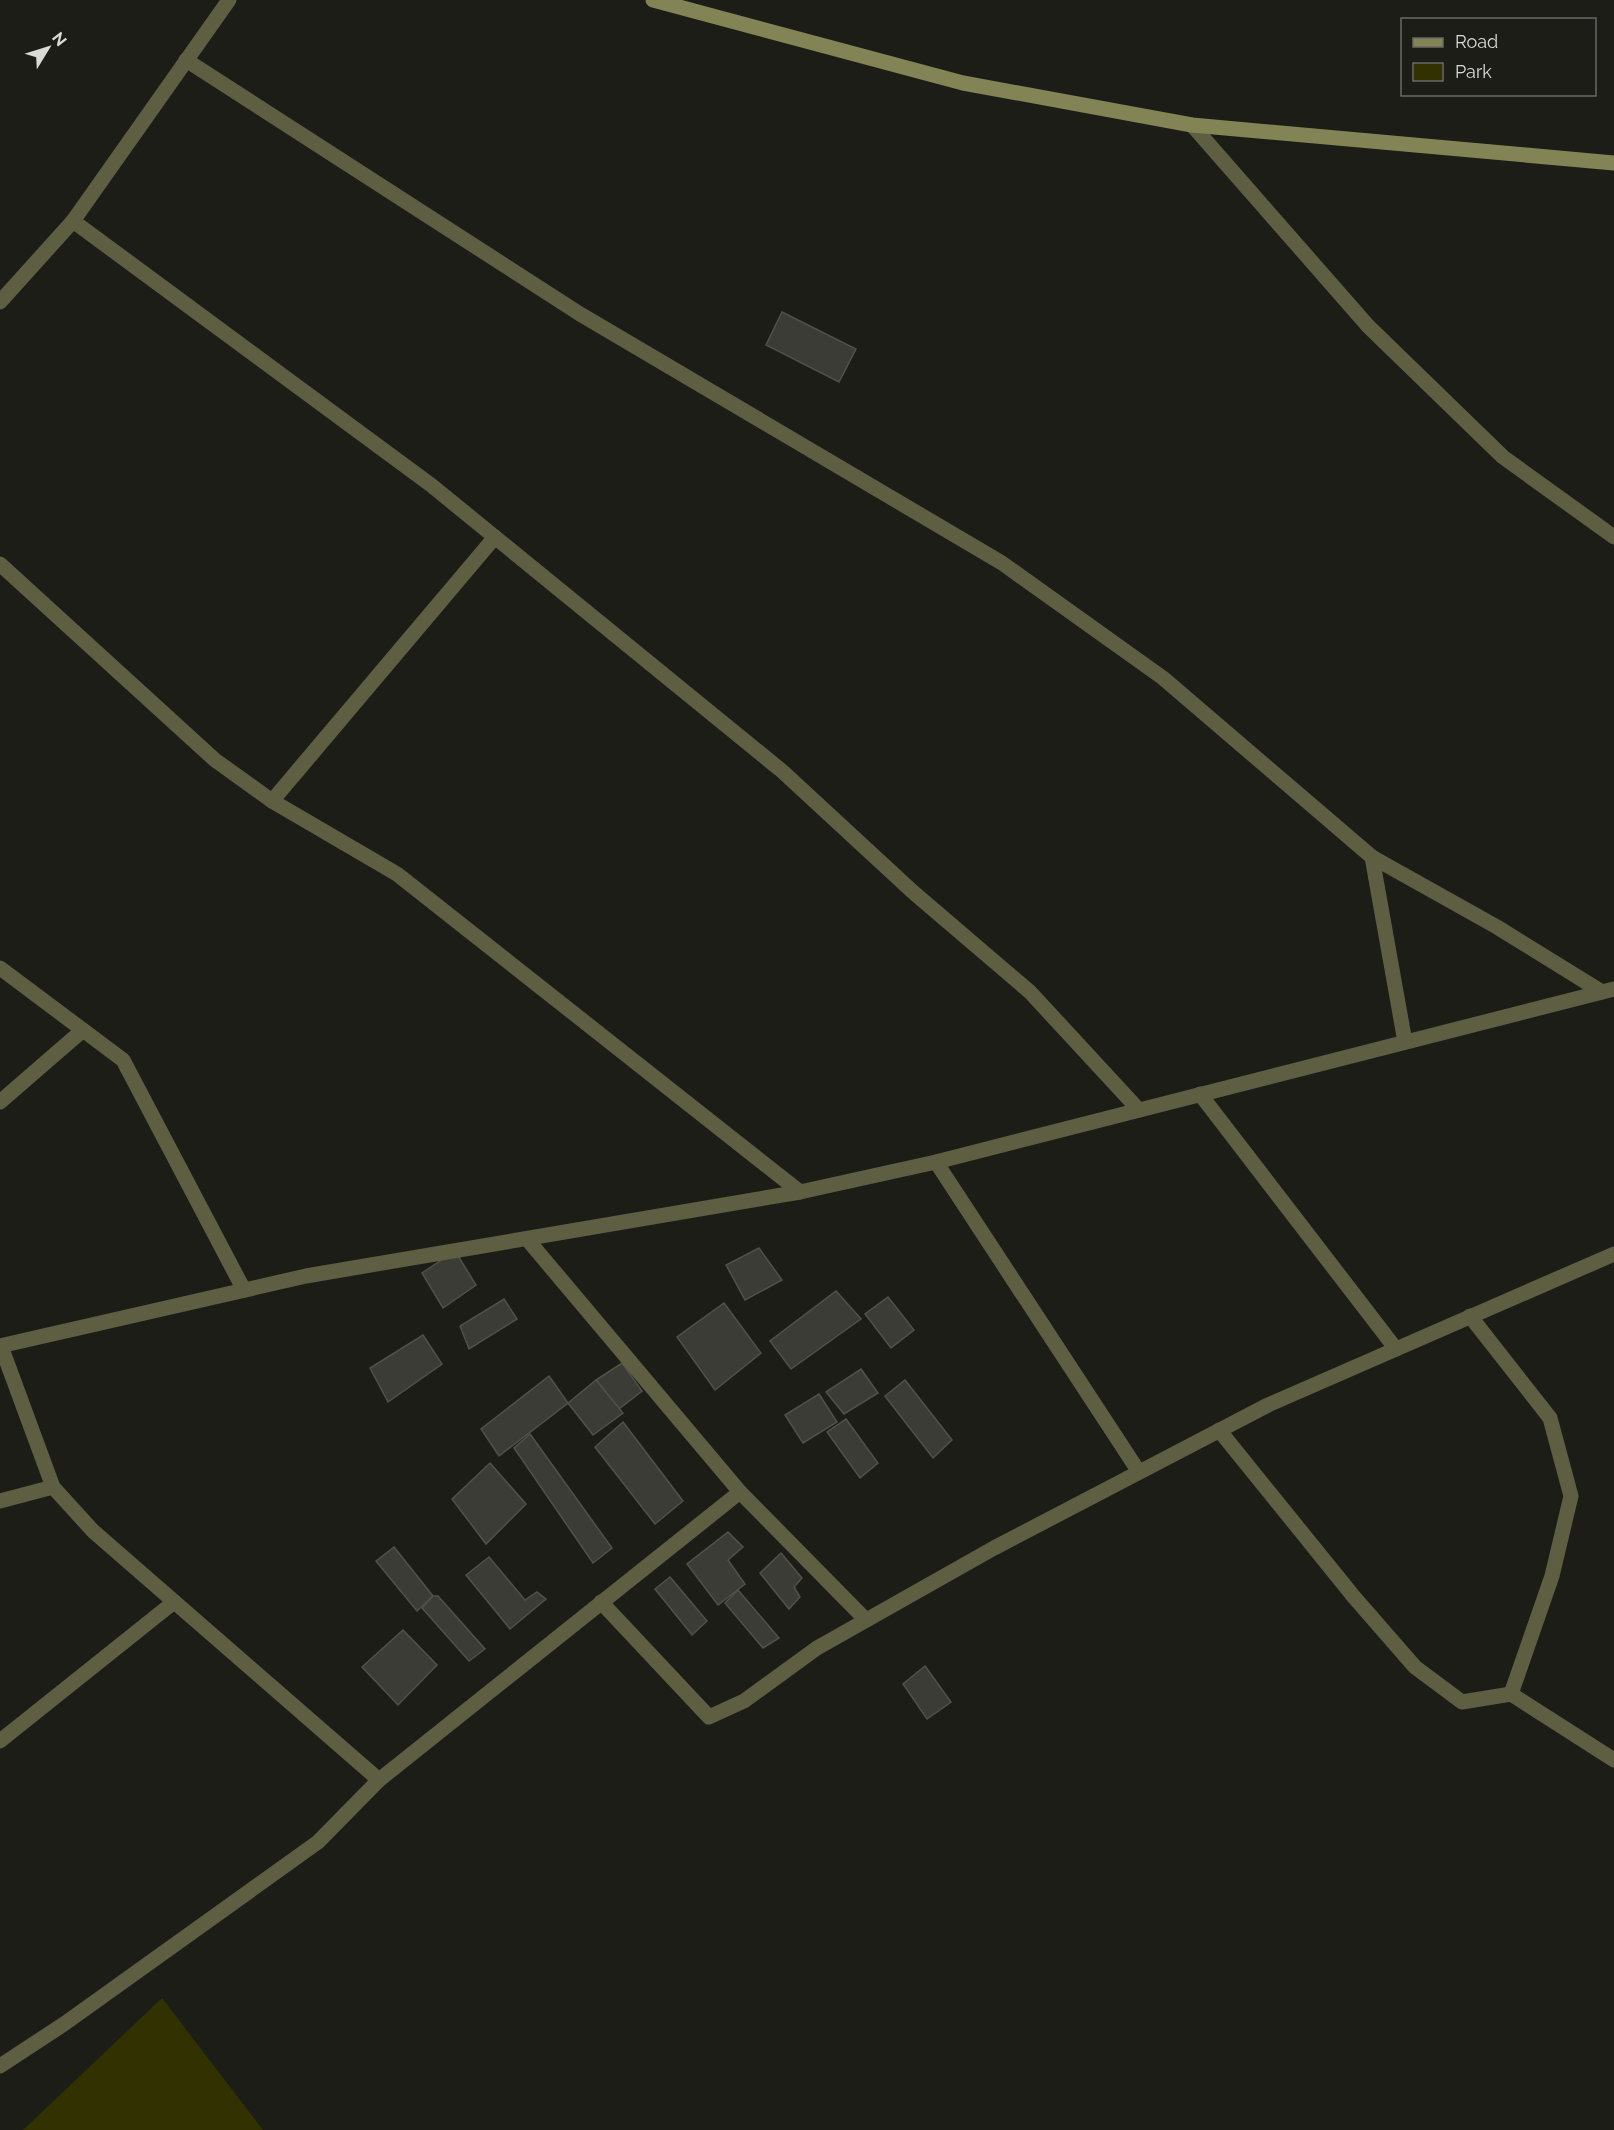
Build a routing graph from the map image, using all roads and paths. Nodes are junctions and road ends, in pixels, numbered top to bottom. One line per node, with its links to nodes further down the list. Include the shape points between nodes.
1 (229, 0): 3 (street)
2 (653, 0): 4 (main road, via 963,83)
3 (186, 60): 6 (street); 12 (street, via 580,314 1002,563 1163,678)
4 (1192, 124): 5 (main road); 9 (street, via 1377,335 1503,457)
5 (1614, 163)
6 (73, 221): 7 (street); 8 (street)
7 (0, 302)
8 (495, 537): 11 (street); 19 (street, via 782,771 913,892 1030,992)
9 (1614, 537)
10 (0, 564): 11 (street, via 215,760)
11 (272, 801): 21 (street, via 397,874)
12 (1372, 857): 14 (street); 16 (street)
13 (0, 968): 15 (street)
14 (1608, 991): 16 (street)
15 (83, 1030): 18 (street); 24 (street, via 123,1060)
16 (1406, 1042): 17 (street)
17 (1200, 1094): 19 (street); 27 (street)
18 (0, 1102)
19 (1139, 1110): 20 (street)
20 (936, 1162): 21 (street); 29 (street)
21 (800, 1192): 22 (street)
22 (527, 1239): 24 (street); 31 (street)
23 (1614, 1254): 25 (street)
24 (244, 1290): 26 (street)
25 (1470, 1316): 27 (street); 36 (street, via 1550,1418 1571,1496 1552,1576)
26 (1, 1346): 30 (street)
27 (1396, 1348): 28 (street)
28 (1219, 1430): 29 (street); 36 (street, via 1415,1667 1462,1702)
29 (1139, 1472): 35 (street)
30 (53, 1488): 32 (street); 33 (street, via 93,1531)
31 (740, 1492): 34 (street); 35 (street)
32 (0, 1501)
33 (174, 1602): 37 (street); 39 (street)
34 (602, 1602): 35 (street, via 709,1717 744,1701 817,1648); 39 (street)
35 (866, 1620)
36 (1511, 1694): 38 (street)
37 (0, 1741)
38 (1614, 1760)
39 (379, 1780): 40 (street, via 318,1842)
40 (0, 2066)

